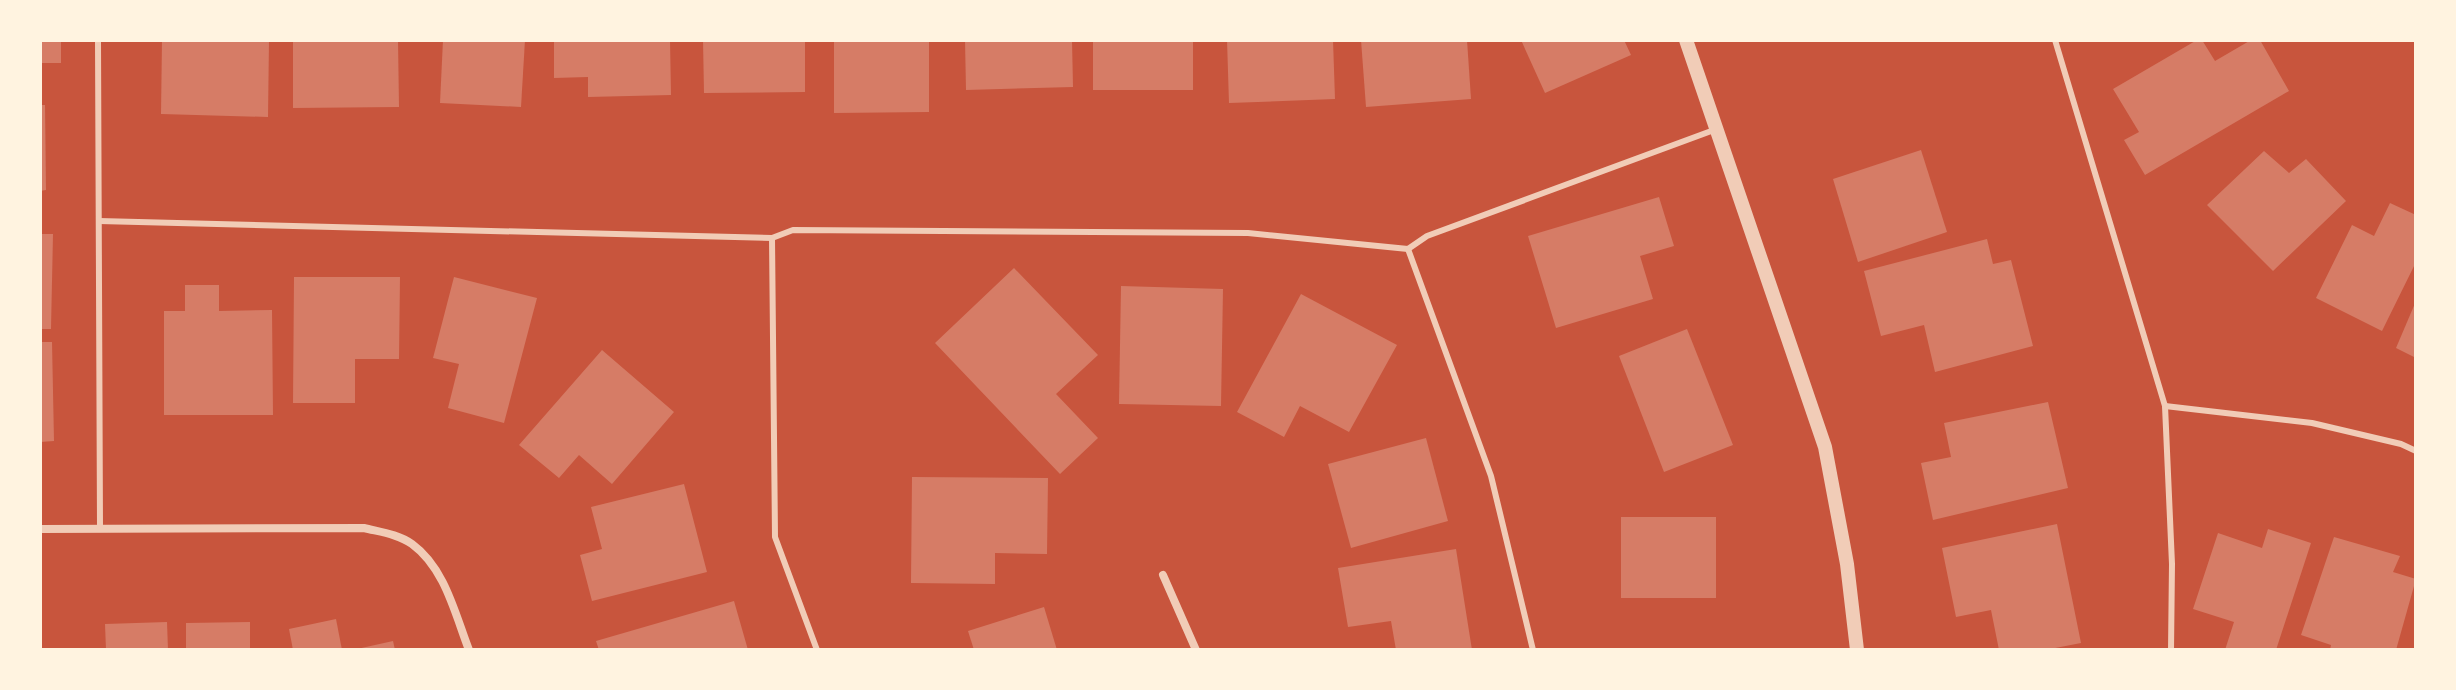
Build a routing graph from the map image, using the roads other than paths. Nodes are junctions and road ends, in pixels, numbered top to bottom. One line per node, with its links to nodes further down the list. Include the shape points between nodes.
1 (98, 40): 5 (lane)
2 (1686, 40): 4 (street)
3 (2055, 40): 8 (lane)
4 (1716, 129): 7 (lane, via 1427,236); 17 (street, via 1825,447)
5 (99, 221): 6 (lane); 10 (lane)
6 (772, 238): 7 (lane, via 793,230 1248,233); 14 (lane, via 775,537)
7 (1408, 249): 16 (lane, via 1491,476)
8 (2165, 406): 9 (lane, via 2312,423); 18 (lane)
9 (2416, 451)
10 (100, 528): 11 (street); 13 (street, via 364,528 391,534 431,563)
11 (40, 529)
12 (1163, 575): 15 (street)
13 (469, 650)
14 (817, 650)
15 (1196, 650)
16 (1533, 650)
17 (1857, 650)
18 (2171, 650)

